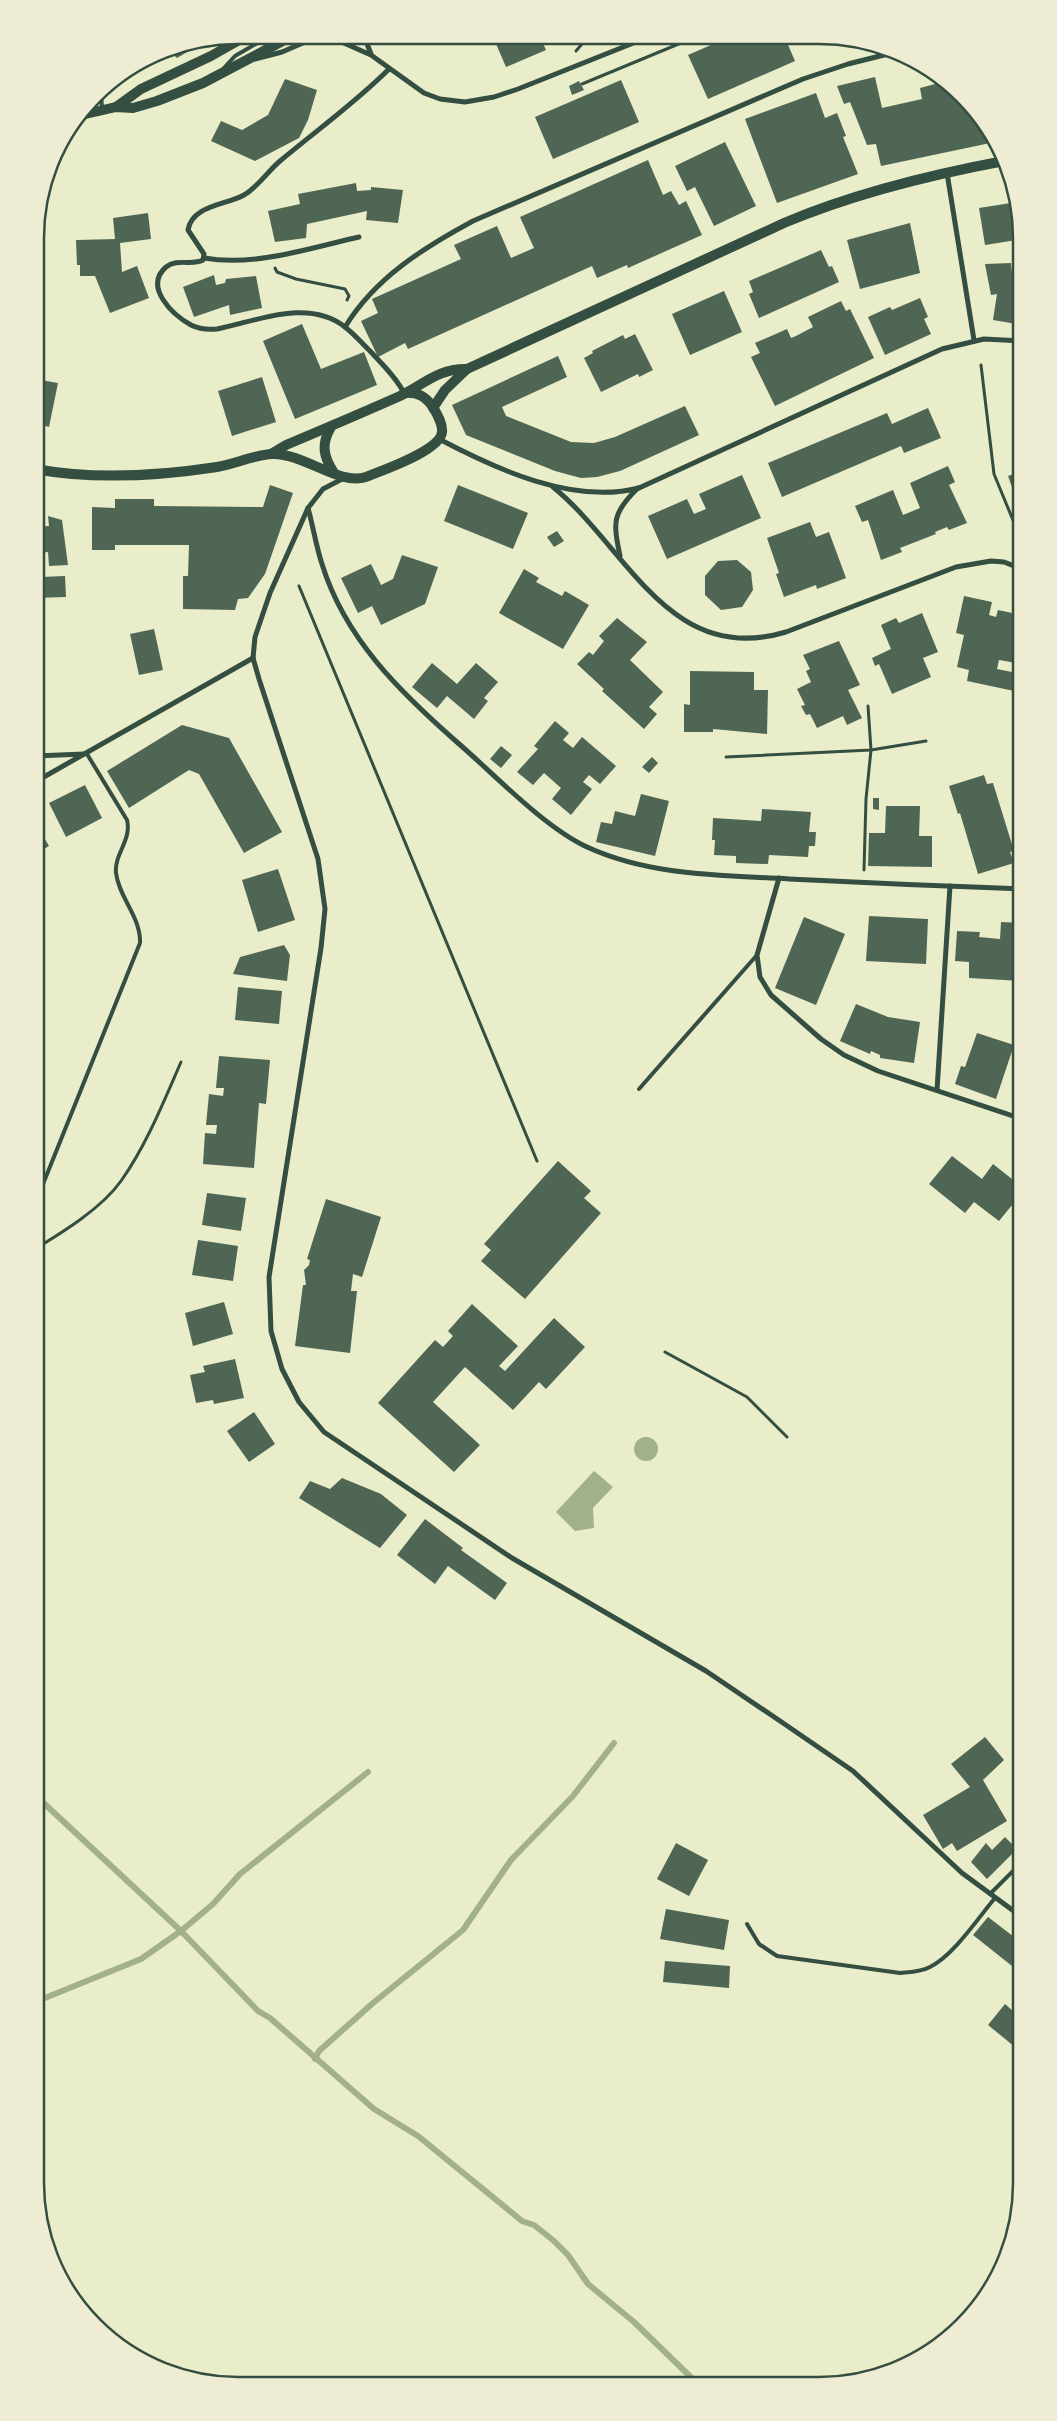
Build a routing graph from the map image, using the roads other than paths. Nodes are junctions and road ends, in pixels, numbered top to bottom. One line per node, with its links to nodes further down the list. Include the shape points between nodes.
1 (232, 44): 14 (main road, via 141,89)
2 (256, 44): 12 (lane, via 226,64)
3 (278, 44): 10 (main road)
4 (300, 44): 10 (street)
5 (352, 44): 8 (street)
6 (367, 44): 8 (street)
7 (631, 44): 11 (street, via 518,89 472,101 431,96)
8 (371, 55): 11 (street)
9 (884, 55): 21 (street, via 803,79 473,221 422,251 379,283 363,299)
10 (250, 60): 12 (main road)
11 (389, 69): 20 (street, via 339,115 280,160 244,195 216,204 193,218 188,230)
12 (222, 74): 14 (main road, via 157,101 133,108)
13 (102, 100): 15 (lane)
14 (116, 107): 15 (main road)
15 (102, 110): 16 (main road)
16 (90, 113)
17 (998, 162): 18 (main road)
18 (947, 173): 22 (street); 24 (main road, via 879,189 812,211)
19 (359, 237): 20 (street, via 269,257)
20 (204, 258): 21 (street, via 201,262 170,265 163,270 158,281 159,294 167,306 191,325 217,329 277,315 302,313)
21 (345, 327): 25 (street, via 397,380)
22 (974, 340): 23 (street); 34 (street, via 929,354)
23 (1013, 340)
24 (467, 369): 25 (main road, via 440,373); 26 (main road, via 445,390)
25 (404, 393): 26 (main road, via 420,394); 27 (main road)
26 (433, 408): 28 (main road, via 442,428)
27 (331, 427): 29 (main road); 31 (main road, via 323,450)
28 (439, 439): 32 (main road, via 424,451 365,477); 33 (street, via 473,456)
29 (271, 454): 30 (main road, via 216,467 116,475); 31 (main road, via 307,461)
30 (44, 470)
31 (334, 473): 32 (main road)
32 (345, 478): 35 (street, via 324,488)
33 (552, 486): 34 (street, via 606,492); 36 (street, via 585,516)
34 (638, 488): 36 (street, via 616,516 615,532)
35 (308, 508): 38 (street, via 262,614); 42 (street, via 322,566 366,651 392,682 437,725 544,818 587,847 625,860 682,872)
36 (620, 556): 37 (street, via 647,591 683,620 709,632 754,638 786,632 956,566 991,561)
37 (1013, 564)
38 (253, 658): 39 (street); 51 (street, via 318,859 324,893 321,948 269,1277 271,1331 282,1369 293,1392 316,1423 334,1440 512,1558 706,1671 852,1771 962,1873)
39 (87, 754): 40 (street); 41 (street); 49 (lane, via 127,820 128,831 116,874 139,928 140,943)
40 (44, 756)
41 (44, 777)
42 (780, 878): 43 (street); 45 (street)
43 (950, 886): 44 (street); 47 (street)
44 (1013, 890)
45 (757, 955): 46 (lane); 47 (street, via 760,977 766,989 821,1039 864,1066)
46 (639, 1089)
47 (938, 1090): 48 (street)
48 (1013, 1115)
49 (44, 1182)
50 (1013, 1871): 51 (lane)
51 (990, 1894): 52 (street)
52 (995, 1898): 53 (street); 54 (lane, via 939,1961 917,1972 900,1973 777,1956 759,1944)
53 (1013, 1911)
54 (748, 1924)

